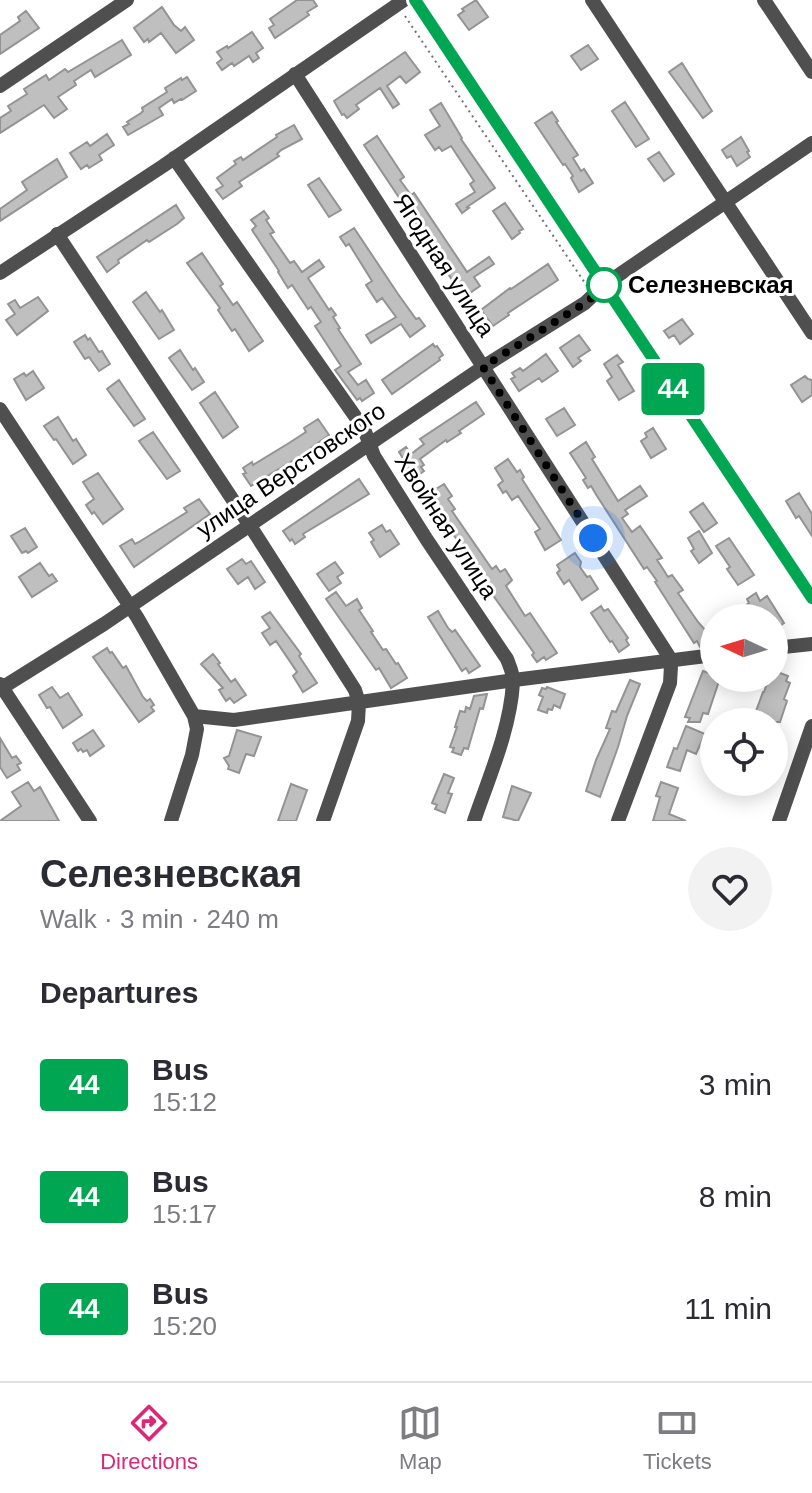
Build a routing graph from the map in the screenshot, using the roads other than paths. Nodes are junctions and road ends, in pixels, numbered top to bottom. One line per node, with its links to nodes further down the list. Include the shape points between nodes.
1 (127, 0): 7 (street)
2 (592, 0): 10 (street)
3 (764, 0): 5 (street)
4 (411, 1): 6 (street); 13 (street)
5 (812, 72)
6 (295, 74): 9 (street); 15 (street, Ягодная улица)
7 (0, 86)
8 (812, 143): 10 (street, улица Верстовского)
9 (174, 158): 11 (street); 17 (street, Хвойная улица, via 364,429)
10 (726, 201): 13 (street, улица Верстовского); 14 (street)
11 (57, 234): 12 (street); 18 (street)
12 (0, 273)
13 (599, 291): 15 (street, улица Верстовского); 19 (street)
14 (812, 333)
15 (483, 367): 17 (street, улица Верстовского); 24 (street, Ягодная улица)
16 (0, 409): 20 (street)
17 (368, 444): 18 (street, улица Верстовского); 25 (street, Хвойная улица, via 497,642)
18 (249, 525): 20 (street, улица Верстовского); 27 (street, via 346,673)
19 (812, 598)
20 (129, 606): 26 (street, улица Верстовского); 28 (street)
21 (812, 644): 22 (street)
22 (788, 647)
23 (700, 657): 24 (street)
24 (670, 661): 25 (street); 34 (street, via 666,694)
25 (514, 680): 27 (street); 33 (street)
26 (1, 687): 30 (street)
27 (359, 703): 28 (street, via 234,720); 32 (street, via 358,721)
28 (194, 716): 31 (street, via 192,755)
29 (812, 726): 35 (street)
30 (90, 821)
31 (171, 821)
32 (323, 821)
33 (474, 821)
34 (618, 821)
35 (779, 821)

